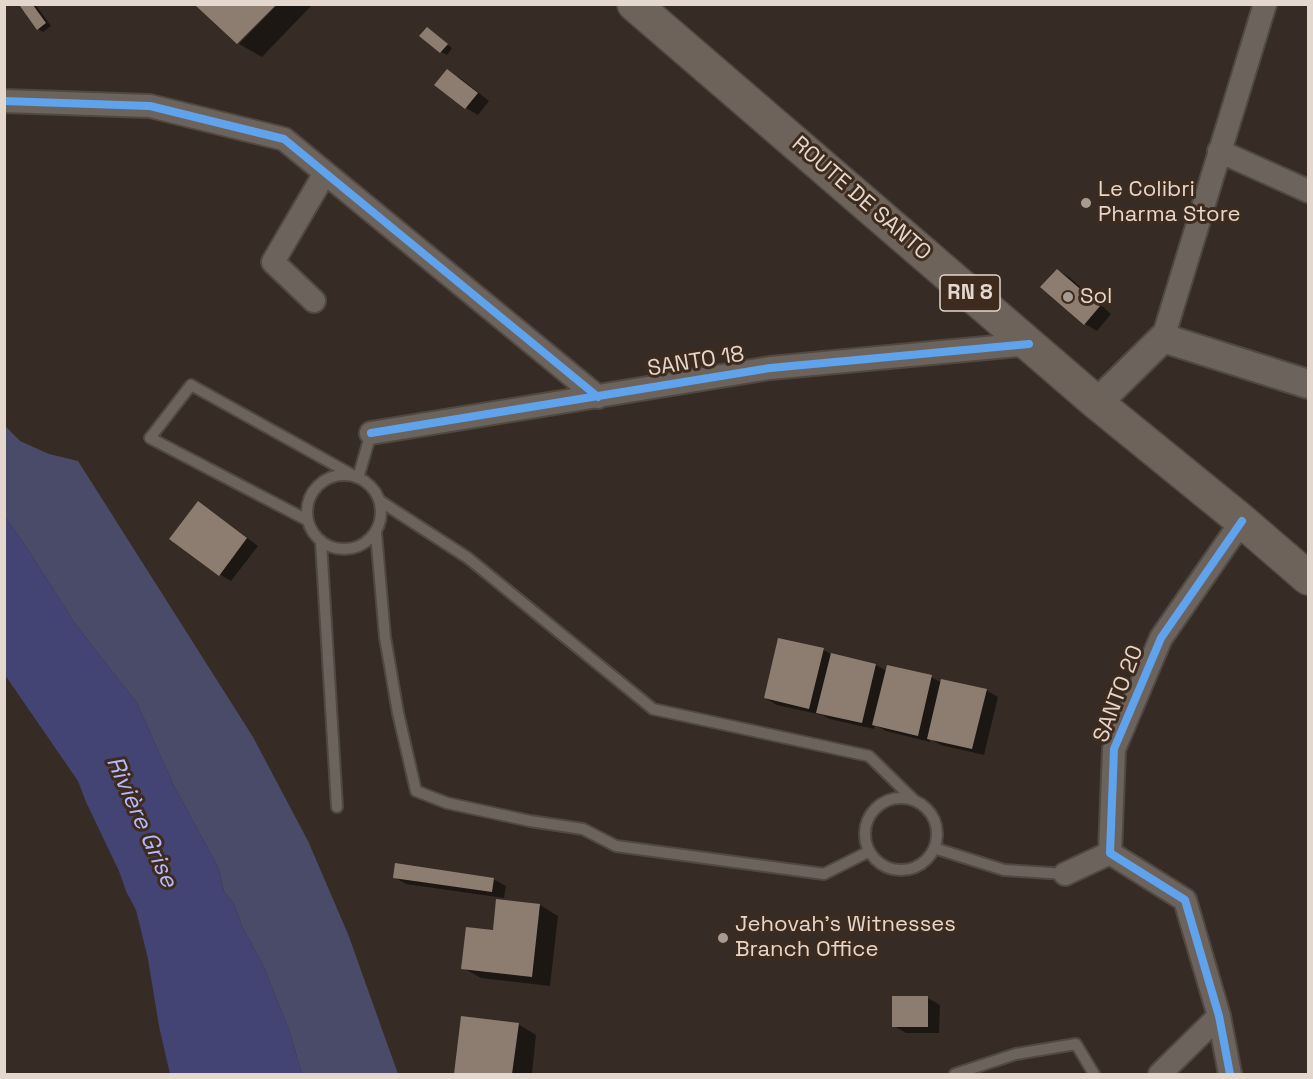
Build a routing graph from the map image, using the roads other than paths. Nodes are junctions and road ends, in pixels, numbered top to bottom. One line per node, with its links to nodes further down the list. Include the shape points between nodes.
1 (634, 4): 9 (main road, ROUTE DE SANTO / RN 8)
2 (1264, 4): 4 (street)
3 (4, 101): 5 (street, via 150,106 284,139)
4 (1219, 151): 6 (street); 8 (street)
5 (325, 172): 7 (street, via 273,262); 11 (street)
6 (1308, 191)
7 (314, 300)
8 (1162, 338): 10 (street); 12 (street)
9 (1029, 344): 11 (street, SANTO 18, via 770,368); 12 (main road, ROUTE DE SANTO / RN 8)
10 (1308, 384)
11 (598, 397): 13 (street, SANTO 18)
12 (1097, 403): 17 (main road, ROUTE DE SANTO / RN 8)
13 (371, 433): 14 (lane)
14 (358, 478): 15 (lane, via 374,489); 16 (lane, via 331,477 320,484 311,495); 16 (lane, via 191,385 150,438)
15 (380, 501): 18 (lane, via 382,514); 21 (lane, via 468,558 653,709 869,756)
16 (307, 520): 19 (lane)
17 (1242, 521): 20 (main road, ROUTE DE SANTO / RN 8); 25 (street, SANTO 20, via 1161,638 1114,749)
18 (376, 533): 19 (lane, via 367,543 345,550); 24 (lane, via 385,637 416,791 530,821 583,829 616,846 801,871 824,874)
19 (321, 542): 22 (lane)
20 (1308, 578)
21 (915, 801): 23 (lane, via 932,815 937,836); 24 (lane, via 889,799 869,815 864,826)
22 (337, 807)
23 (934, 848): 24 (lane, via 921,864 894,870); 26 (lane, via 1004,870)
24 (868, 852)
25 (1110, 853): 26 (street); 27 (street, via 1185,900)
26 (1065, 874)
27 (1219, 1016): 30 (street); 31 (street)
28 (955, 1074): 29 (lane, via 1016,1054 1076,1044)
29 (1094, 1074)
30 (1159, 1074)
31 (1230, 1074)

